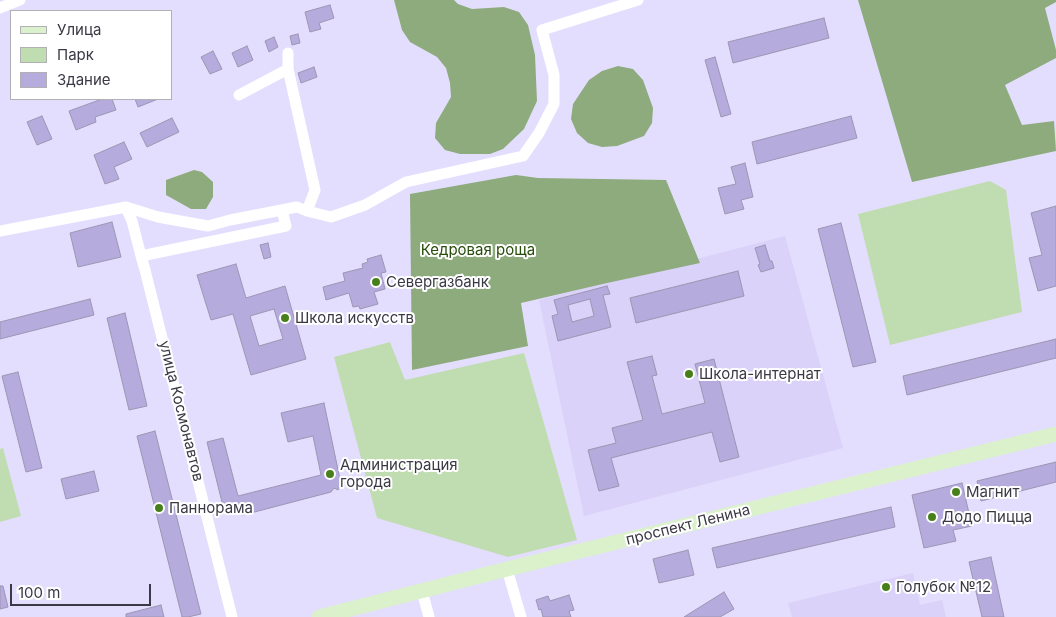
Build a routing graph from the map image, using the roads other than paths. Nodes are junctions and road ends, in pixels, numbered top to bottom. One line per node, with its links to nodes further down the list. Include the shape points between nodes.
1 (20, 0): 3 (street)
2 (638, 0): 9 (street, via 542,30 554,75 554,104 524,156 406,182 330,217)
3 (0, 8)
4 (288, 53): 5 (street)
5 (288, 69): 6 (street); 9 (street, via 315,190)
6 (239, 95)
7 (126, 207): 8 (street, via 208,226); 10 (street); 11 (street, улица Космонавтов)
8 (282, 210): 9 (street, via 297,207); 11 (street, via 286,226)
9 (307, 211)
10 (0, 231)
11 (140, 256): 15 (street, улица Космонавтов)
12 (1056, 434): 13 (street, проспект Ленина)
13 (507, 569): 14 (street, проспект Ленина); 18 (street)
14 (422, 591): 16 (street, проспект Ленина); 17 (street)
15 (232, 617)
16 (319, 617)
17 (429, 617)
18 (522, 617)

